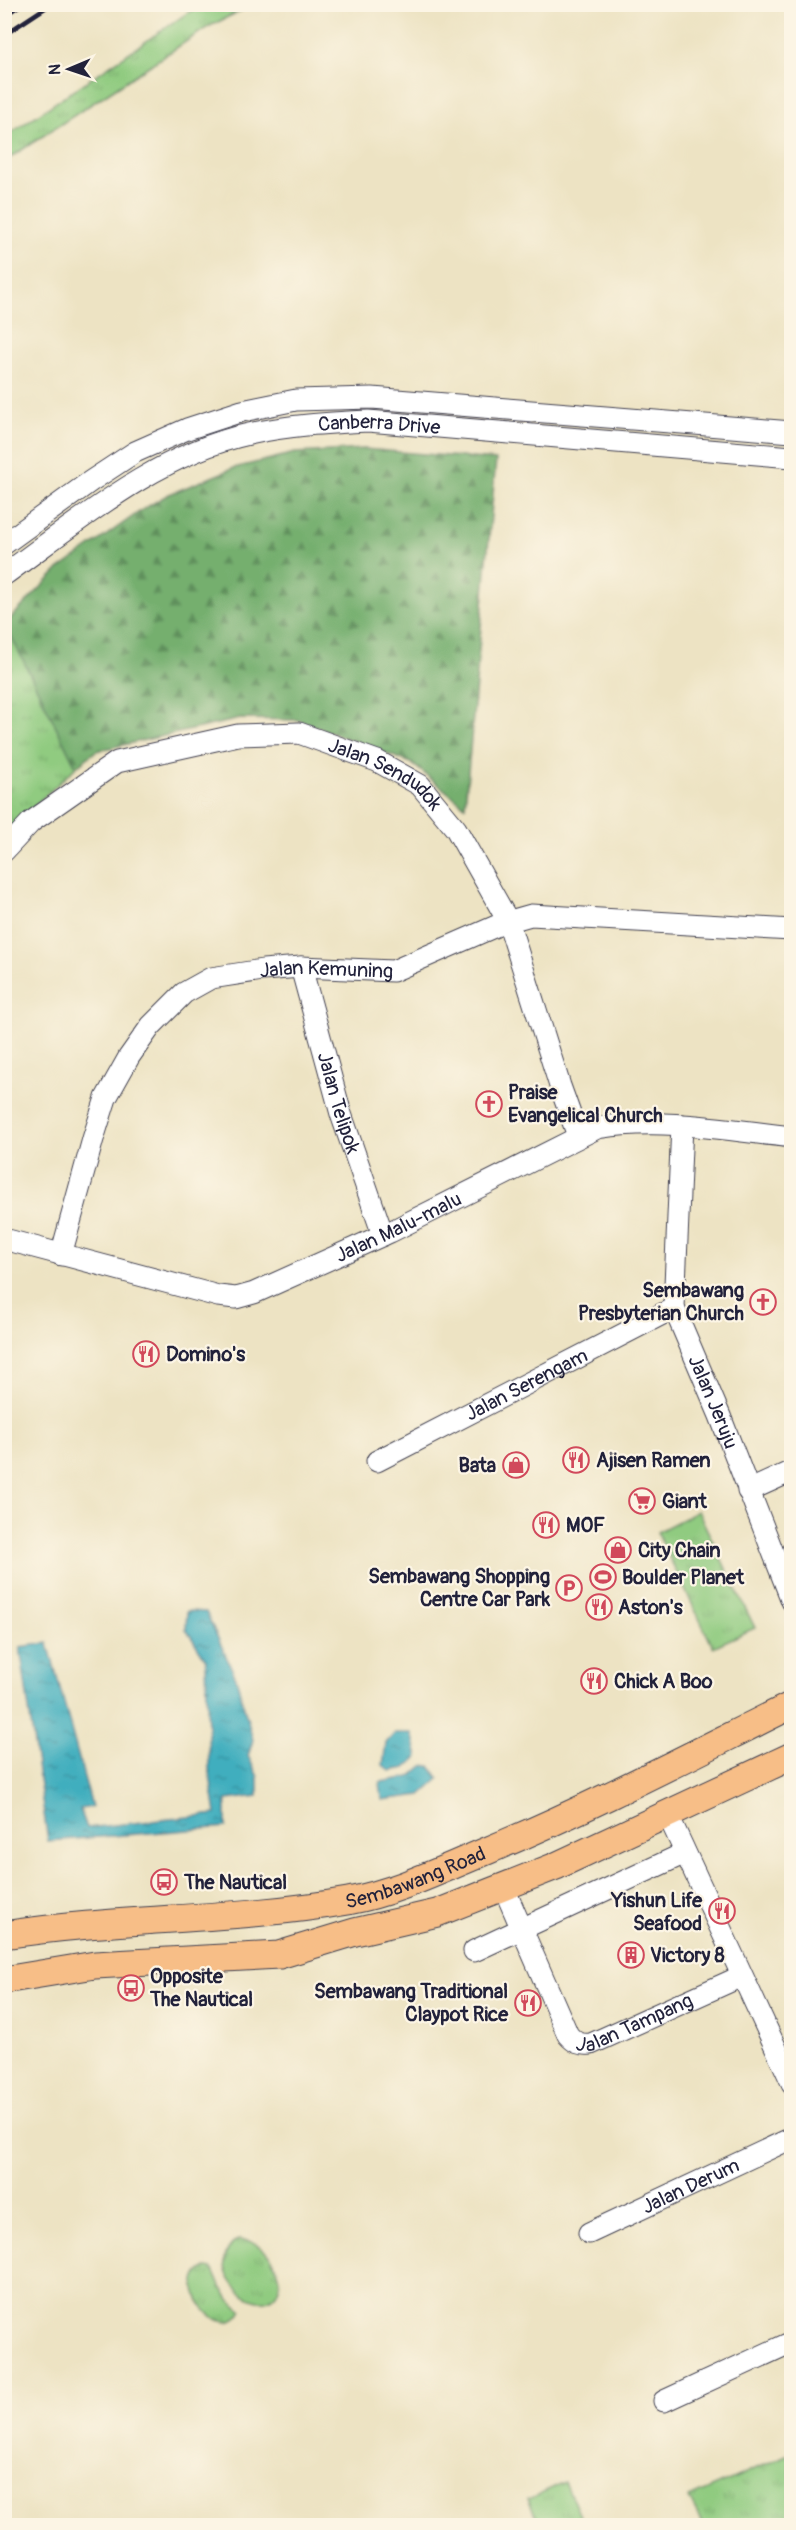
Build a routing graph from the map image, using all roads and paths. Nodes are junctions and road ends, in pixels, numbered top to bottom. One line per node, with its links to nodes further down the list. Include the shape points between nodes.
1 (792, 432): 3 (street, Canberra Drive, via 372,398 296,400 242,411 135,452)
2 (792, 458): 4 (street, Canberra Drive, via 368,421 303,424 248,434 197,451 156,471)
3 (4, 544)
4 (4, 575)
5 (4, 850): 6 (street, Jalan Sendudok, via 31,822 117,762 238,735 299,733 377,761 420,785 456,828)
6 (508, 921): 7 (street, Jalan Kemuning, via 531,915); 8 (street, Jalan Kemuning, via 393,971); 10 (street, Jalan Sendudok)
7 (792, 930)
8 (301, 967): 12 (street, Jalan Telipok, via 341,1114); 14 (street, Jalan Kemuning, via 211,978 184,993 151,1026 106,1098)
9 (682, 1125): 10 (street, Jalan Malu-malu, via 618,1124); 11 (street, Jalan Malu-malu); 15 (street, Jalan Jeruju)
10 (578, 1136): 12 (street, Jalan Malu-malu)
11 (792, 1137)
12 (383, 1235): 14 (street, Jalan Malu-malu, via 236,1298)
13 (4, 1239): 14 (street, Jalan Malu-malu)
14 (61, 1254)
15 (674, 1308): 16 (street, Jalan Serengam); 18 (street, Jalan Jeruju)
16 (377, 1461)
17 (792, 1471): 18 (street)
18 (748, 1491): 19 (street, Jalan Jeruju)
19 (792, 1600)
20 (792, 1705): 25 (main road, Sembawang Road, via 540,1829 425,1878)
21 (792, 1756): 22 (main road, Sembawang Road)
22 (668, 1815): 23 (street); 24 (main road, Sembawang Road)
23 (685, 1852): 27 (street); 30 (street)
24 (504, 1888): 26 (main road, Sembawang Road); 27 (street, Jalan Tampang)
25 (389, 1889): 26 (main road, via 400,1910); 28 (main road, Sembawang Road, via 349,1900 215,1917 44,1928)
26 (437, 1913): 31 (main road, Sembawang Road, via 279,1955 95,1965)
27 (523, 1929): 29 (street); 30 (street, Jalan Tampang, via 568,2035 583,2045)
28 (4, 1935)
29 (474, 1951)
30 (742, 1976): 32 (street)
31 (4, 1980)
32 (792, 2083)
33 (792, 2138): 34 (street, Jalan Derum)
34 (589, 2233)
35 (792, 2342): 36 (street)
36 (664, 2401)

